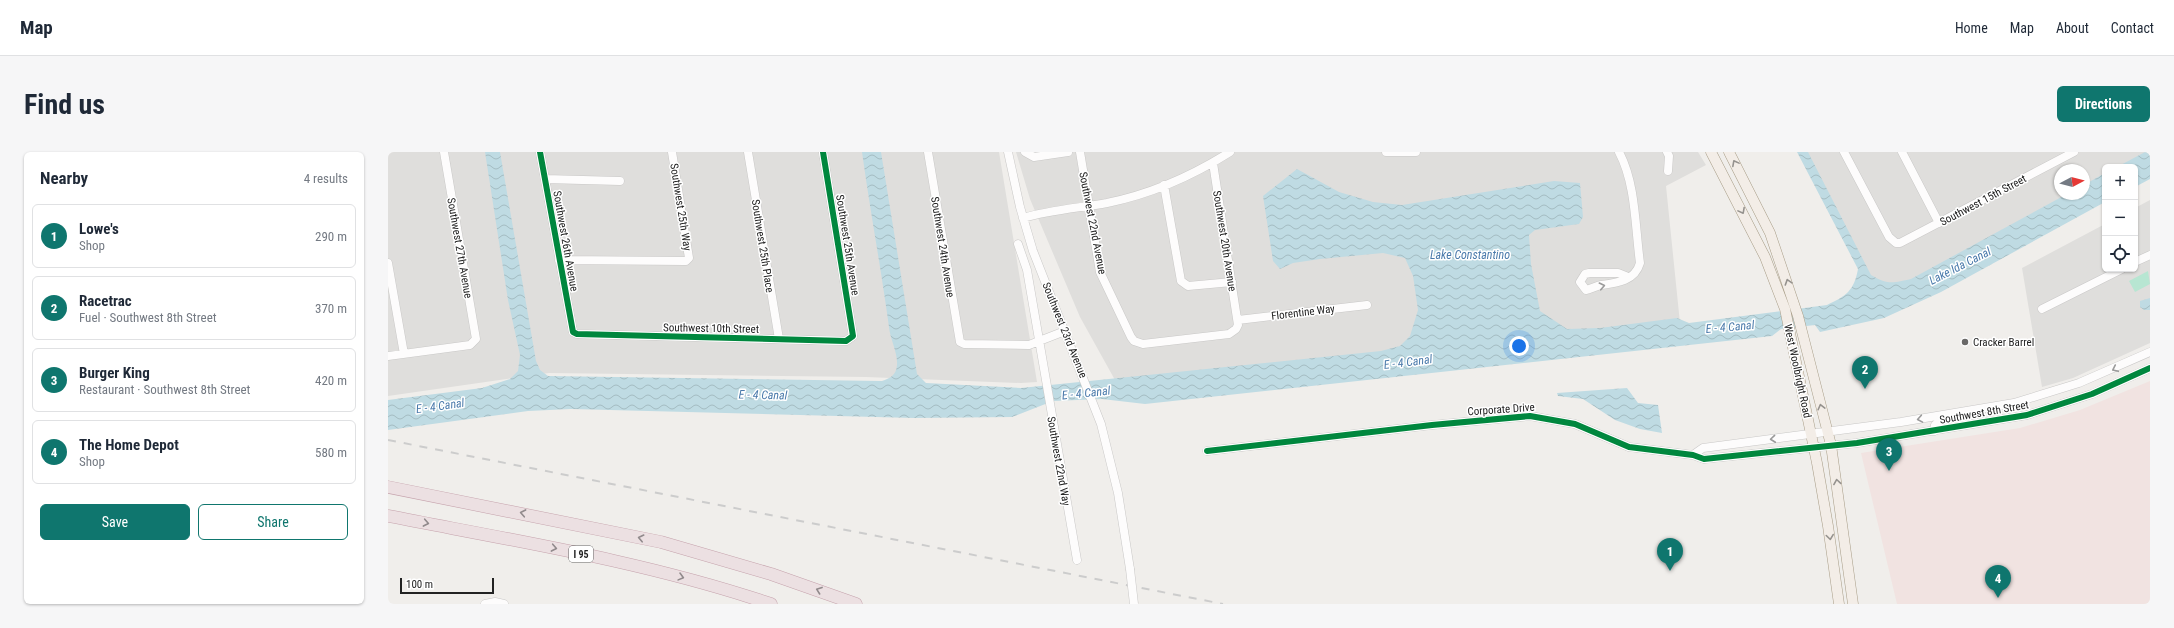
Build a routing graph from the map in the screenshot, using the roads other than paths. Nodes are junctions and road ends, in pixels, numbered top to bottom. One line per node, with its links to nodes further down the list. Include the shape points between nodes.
1 (444, 152): 46 (street, Southwest 27th Avenue, via 476,339 474,343)
2 (540, 152): 23 (street, Southwest 26th Avenue)
3 (672, 152): 31 (street, Southwest 25th Way, via 689,258 686,261)
4 (748, 152): 42 (street, Southwest 25th Place)
5 (823, 152): 43 (street, Southwest 25th Avenue, via 853,336)
6 (928, 152): 44 (street, Southwest 24th Avenue, via 960,342 1023,345)
7 (1008, 152): 27 (street, Southwest 23rd Avenue)
8 (1068, 152): 20 (street, via 1038,157)
9 (1080, 152): 26 (street, Southwest 22nd Avenue)
10 (1230, 152): 21 (street)
11 (1386, 152): 12 (street)
12 (1416, 152)
13 (1619, 152): 35 (street, via 1630,184 1640,263 1636,272)
14 (1667, 152): 22 (street)
15 (1711, 152): 52 (main road, West Woolbright Road, one-way to 52, via 1757,240 1778,289)
16 (1729, 152): 51 (main road, West Woolbright Road, one-way to 16, via 1783,267 1760,211)
17 (1844, 152): 28 (street, Southwest 15th Street, via 1892,241 1900,243)
18 (1902, 152): 28 (street)
19 (2074, 152): 28 (street, Southwest 15th Street)
20 (1027, 154)
21 (1212, 163): 25 (street); 36 (street, Southwest 20th Avenue)
22 (1668, 171)
23 (545, 179): 24 (street); 31 (street, Southwest 26th Avenue)
24 (620, 181)
25 (1164, 186): 26 (street); 36 (street, via 1181,281 1188,286)
26 (1089, 206): 27 (street); 39 (street, Southwest 22nd Avenue, via 1100,272 1134,341 1143,344 1229,334 1236,329)
27 (1023, 218): 40 (street, Southwest 23rd Avenue, via 1039,268)
28 (1940, 223)
29 (1018, 244): 44 (street, Southwest 22nd Way, via 1027,270)
30 (2150, 256): 32 (street)
31 (559, 260): 41 (street, Southwest 26th Avenue)
32 (2138, 261)
33 (388, 263): 46 (street)
34 (2116, 272): 38 (street)
35 (1628, 277): 35 (street, one-way to 35, via 1618,272 1589,273 1585,274 1580,282 1586,290 1620,283)
36 (1232, 282): 39 (street, Southwest 20th Avenue)
37 (1367, 305): 39 (street, Florentine Way)
38 (2042, 309)
39 (1238, 320)
40 (1065, 331): 44 (street); 64 (street, Southwest 23rd Avenue, bridge, via 1096,409 1118,493)
41 (573, 332): 42 (street, Southwest 10th Street)
42 (779, 339): 43 (street, Southwest 10th Street)
43 (850, 340)
44 (1039, 342): 59 (street, Southwest 22nd Way)
45 (2150, 352): 49 (street, Southwest 8th Street, one-way to 49, via 2058,391 2014,403)
46 (404, 354): 47 (street)
47 (388, 356)
48 (2150, 368): 50 (street, Southwest 8th Street, via 2092,394 2031,414)
49 (1958, 413): 50 (street, via 1938,422); 51 (street, Southwest 8th Street, one-way to 51)
50 (1934, 431): 53 (street, Southwest 8th Street)
51 (1828, 432): 52 (street, Southwest 8th Street); 53 (main road, West Woolbright Road)
52 (1812, 435): 54 (main road, West Woolbright Road); 56 (street, Corporate Drive, one-way to 56, via 1703,448)
53 (1830, 445): 54 (street, Southwest 8th Street); 66 (main road, West Woolbright Road, one-way to 53)
54 (1814, 447): 56 (street, Corporate Drive, via 1704,459); 65 (main road, West Woolbright Road, one-way to 65)
55 (1207, 451): 56 (street, Corporate Drive, via 1530,416 1575,424 1629,447 1645,451)
56 (1693, 455)
57 (388, 487): 63 (highway, one-way to 57, via 771,574 661,542)
58 (388, 516): 62 (highway, I 95, one-way to 62, via 634,565)
59 (1077, 560)
60 (484, 604): 61 (street)
61 (504, 604)
62 (771, 604)
63 (856, 604)
64 (1134, 604)
65 (1839, 604)
66 (1853, 604)

